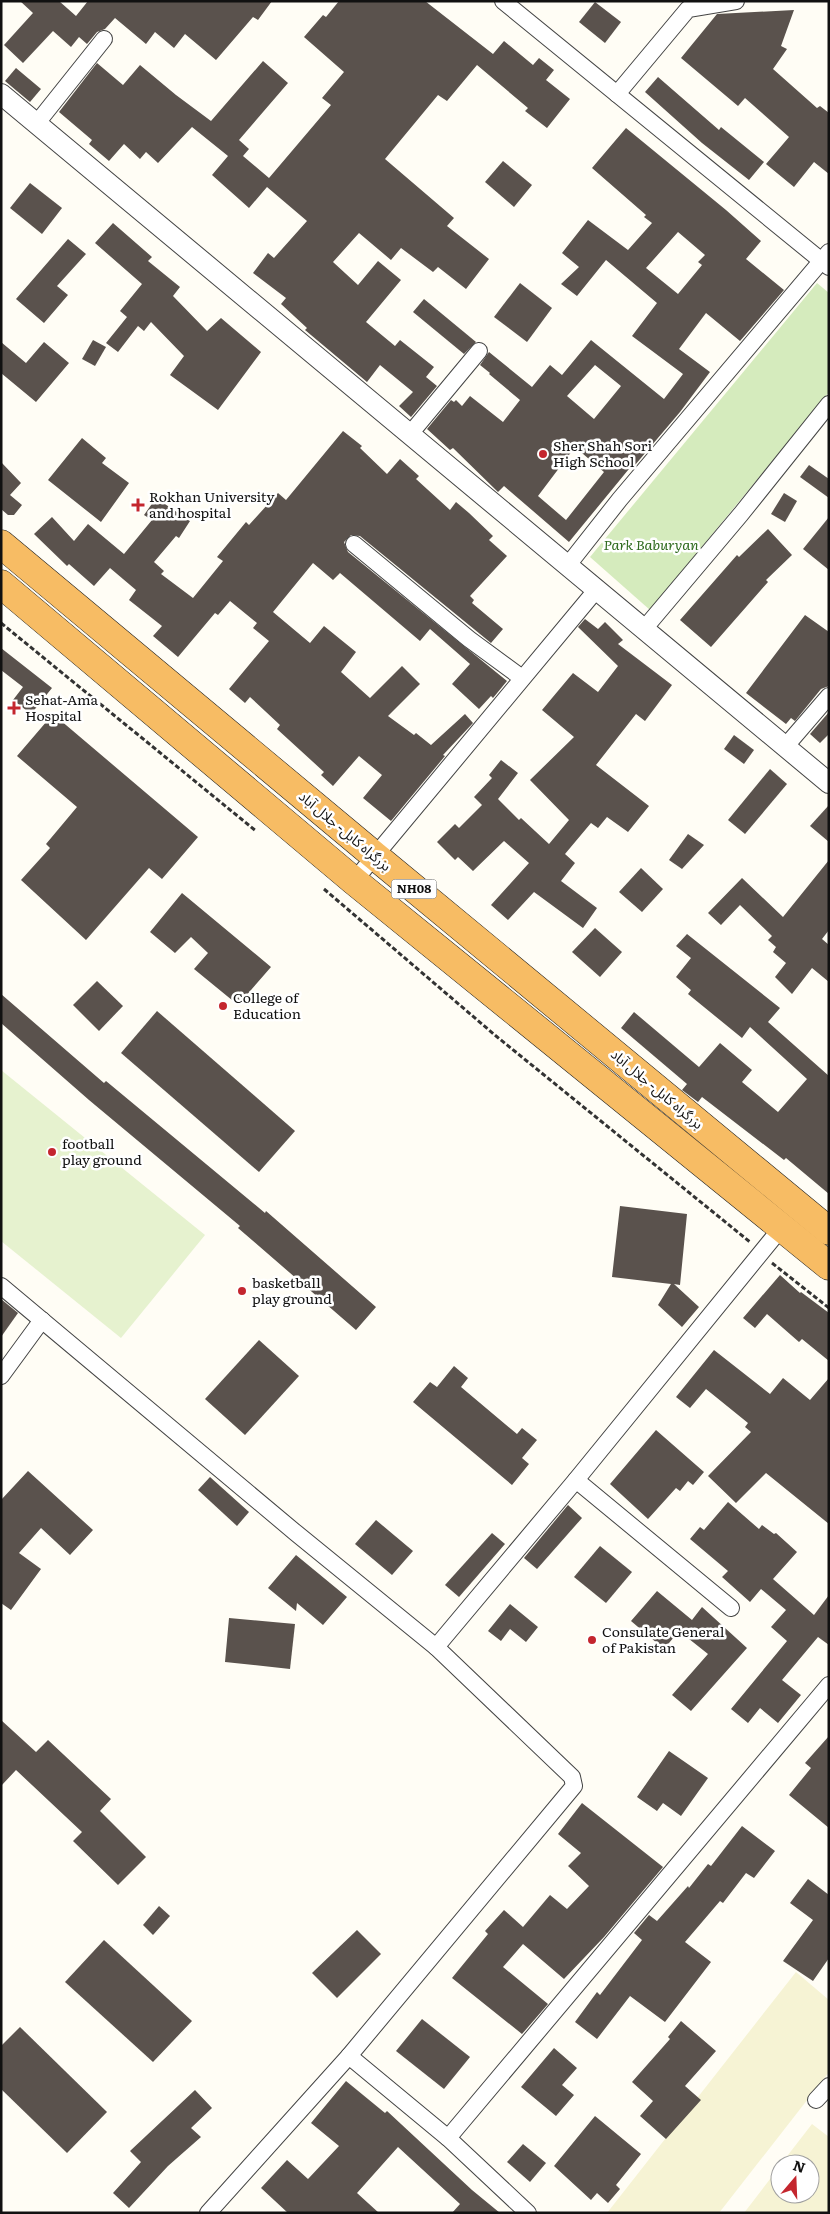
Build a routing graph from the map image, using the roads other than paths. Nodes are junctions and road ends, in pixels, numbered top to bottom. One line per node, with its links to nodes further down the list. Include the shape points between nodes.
1 (503, 1): 5 (street)
2 (736, 1): 5 (street, via 688,9)
3 (104, 39): 6 (street)
4 (1, 94): 6 (street)
5 (618, 94): 7 (street)
6 (37, 124): 10 (street)
7 (826, 260): 13 (street, via 620,499)
8 (480, 351): 10 (street)
9 (829, 404): 16 (street)
10 (410, 434): 13 (street)
11 (1, 544): 21 (highway, بزرگراه کابل- جلال آباد / NH08)
12 (354, 544): 17 (street)
13 (568, 565): 15 (street)
14 (1, 584): 22 (highway, بزرگراه کابل- جلال آباد / NH08)
15 (596, 589): 16 (street); 17 (street)
16 (644, 629): 19 (street)
17 (522, 678): 21 (street)
18 (829, 696): 19 (street)
19 (785, 747): 20 (street)
20 (829, 783)
21 (375, 856): 22 (street); 24 (highway, بزرگراه کابل- جلال آباد / NH08)
22 (354, 881): 23 (highway, بزرگراه کابل- جلال آباد / NH08)
23 (782, 1228): 25 (highway, بزرگراه کابل- جلال آباد / NH08); 29 (street)
24 (829, 1231)
25 (829, 1266)
26 (1, 1286): 27 (street)
27 (42, 1320): 28 (street); 31 (street)
28 (1, 1376)
29 (576, 1480): 30 (street); 31 (street)
30 (731, 1608)
31 (436, 1647): 33 (street, via 572,1777 574,1786)
32 (829, 1686): 36 (street)
33 (350, 2056): 36 (street); 37 (street)
34 (829, 2086): 35 (street)
35 (816, 2100)
36 (448, 2138): 38 (street)
37 (209, 2212)
38 (528, 2213)

